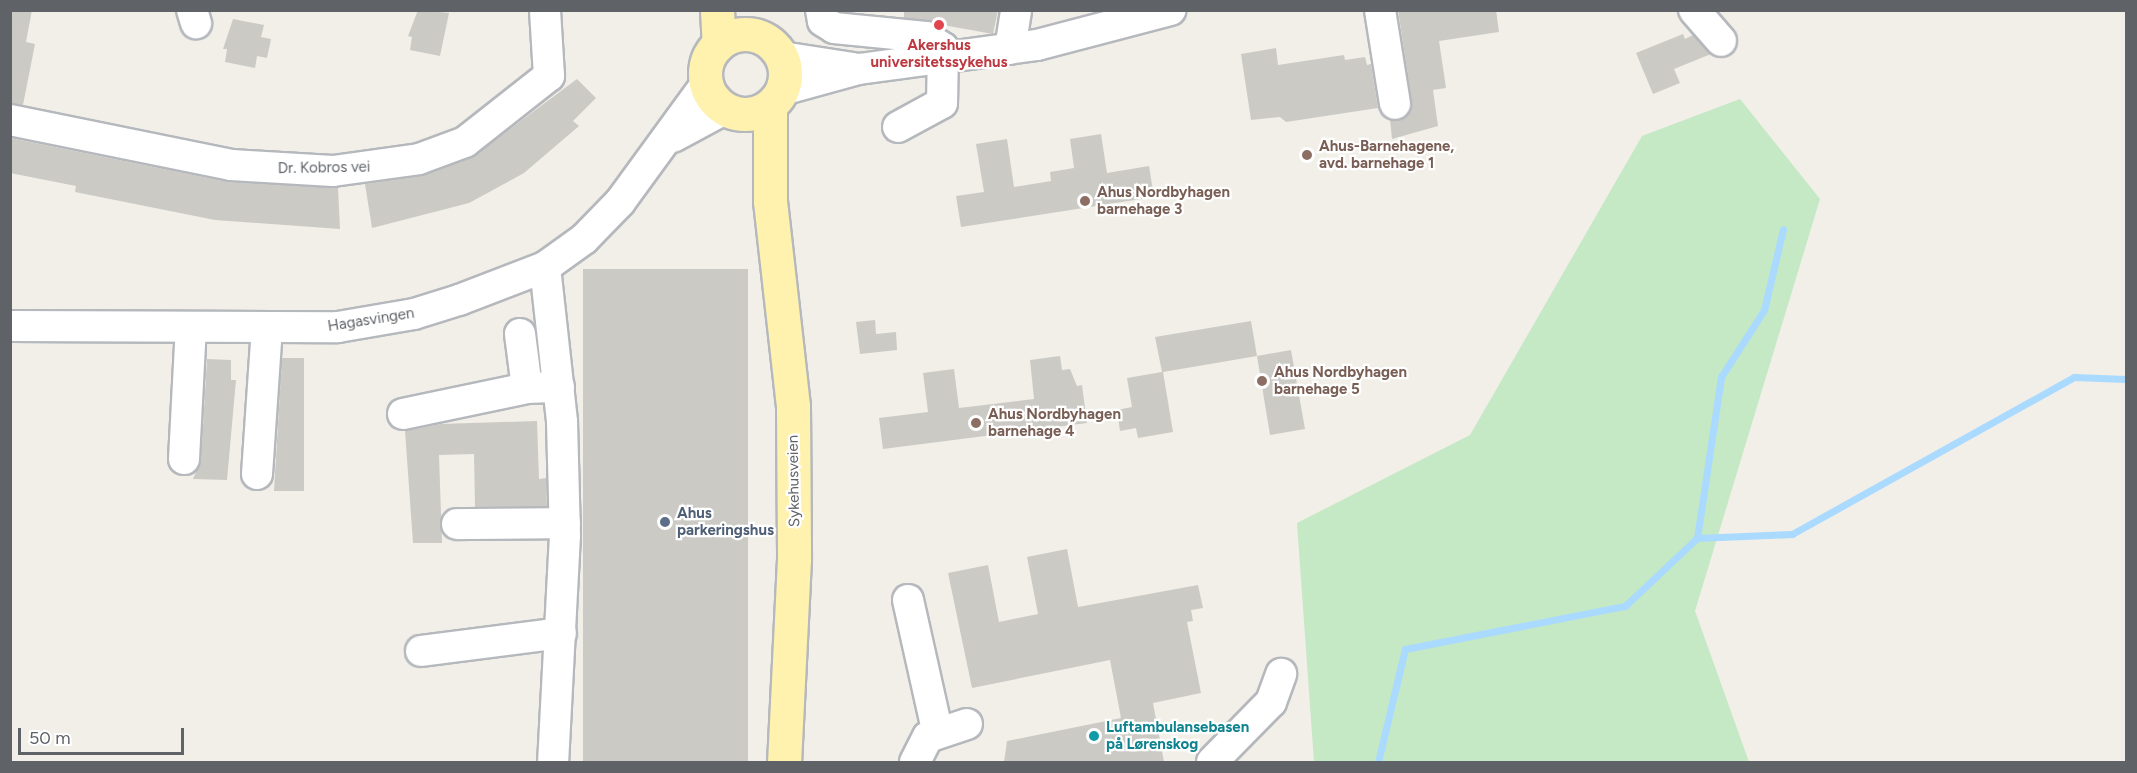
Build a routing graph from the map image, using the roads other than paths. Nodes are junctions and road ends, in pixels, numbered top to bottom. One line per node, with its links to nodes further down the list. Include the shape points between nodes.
1 (545, 10): 19 (street, Dr. Kobros vei, via 549,76 465,142 418,159 333,171 254,167)
2 (717, 10): 11 (main road)
3 (821, 10): 14 (street, via 823,21 834,28 936,41)
4 (1016, 10): 12 (street)
5 (1170, 10): 8 (street)
6 (1380, 10): 18 (street)
7 (1694, 10): 10 (street)
8 (1109, 20): 12 (street)
9 (746, 22): 11 (main road, via 735,35); 13 (main road, via 771,42)
10 (1721, 41)
11 (719, 44): 17 (main road, via 706,66)
12 (1010, 49): 14 (street)
13 (782, 57): 15 (street); 16 (main road, via 786,74)
14 (944, 60): 15 (street); 20 (street, via 942,104)
15 (859, 69): 16 (street)
16 (776, 98): 17 (main road, via 753,114); 21 (main road, Sykehusveien)
17 (722, 102): 21 (main road, Sykehusveien); 22 (street, Hagasvingen, via 668,140 596,229)
18 (1395, 104)
19 (10, 120)
20 (897, 127)
21 (770, 201): 41 (main road, Sykehusveien, via 793,407 794,558)
22 (545, 267): 25 (street, Hagasvingen, via 414,314 338,327); 27 (street)
23 (10, 326): 24 (street, Hagasvingen)
24 (191, 327): 25 (street, Hagasvingen); 30 (street)
25 (267, 328): 31 (street)
26 (520, 334): 28 (street)
27 (559, 387): 28 (street); 32 (street)
28 (527, 388): 29 (street)
29 (403, 414)
30 (184, 459)
31 (257, 474)
32 (565, 523): 33 (street); 35 (street)
33 (457, 524)
34 (909, 600): 39 (street)
35 (561, 633): 36 (street); 40 (street)
36 (421, 651)
37 (1281, 674): 43 (street, via 1271,702)
38 (967, 724): 39 (street)
39 (937, 730): 42 (street, via 917,752)
40 (553, 762)
41 (784, 762)
42 (915, 762)
43 (1212, 762)

